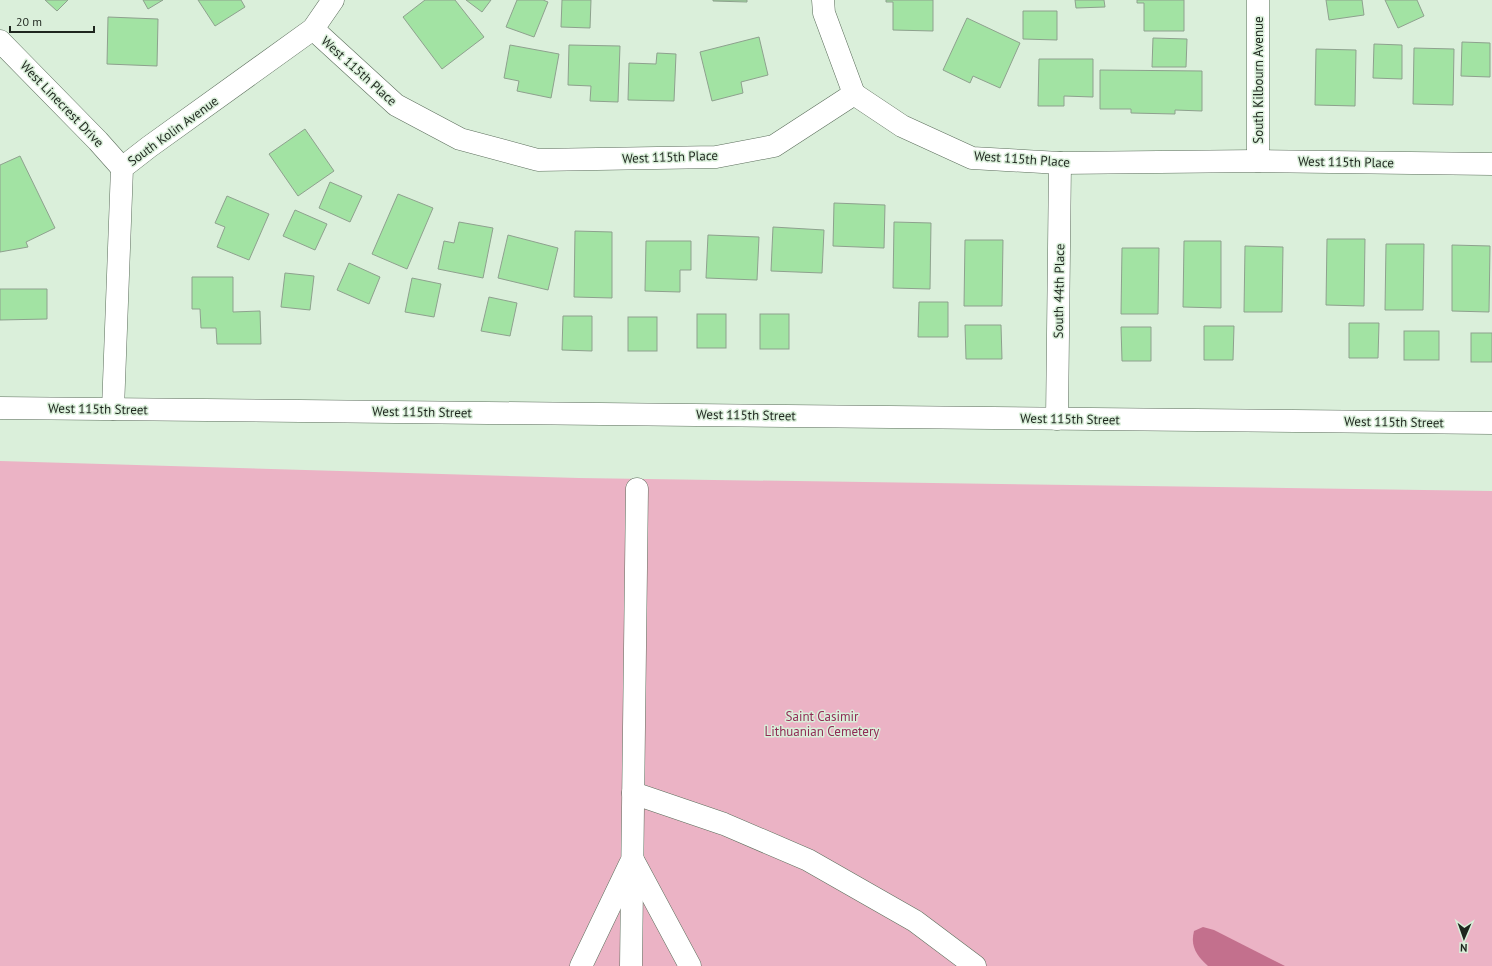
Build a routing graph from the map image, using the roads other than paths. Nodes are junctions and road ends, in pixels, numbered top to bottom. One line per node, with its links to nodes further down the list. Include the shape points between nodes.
1 (334, 0): 4 (street, South Kolin Avenue)
2 (823, 0): 6 (street, via 824,13)
3 (1258, 0): 7 (street, South Kilbourn Avenue)
4 (313, 29): 6 (street, West 115th Place, via 396,105 460,139 538,160 716,157 774,146); 10 (street, South Kolin Avenue)
5 (0, 41): 10 (street, West Linecrest Drive)
6 (854, 94): 8 (street, West 115th Place, via 902,126 972,158)
7 (1258, 161): 8 (street, West 115th Place); 9 (street, West 115th Place)
8 (1060, 163): 13 (street, South 44th Place)
9 (1492, 164)
10 (122, 168): 12 (street, South Kolin Avenue)
11 (0, 408): 12 (street, West 115th Street)
12 (113, 409): 13 (street, West 115th Street)
13 (1057, 419): 14 (street, West 115th Street)
14 (1492, 423)
15 (637, 489): 16 (street)
16 (633, 793): 17 (street); 21 (street, via 724,824 808,860 915,922)
17 (632, 859): 18 (street); 19 (street); 20 (street)
18 (581, 966)
19 (631, 966)
20 (690, 966)
21 (975, 966)

